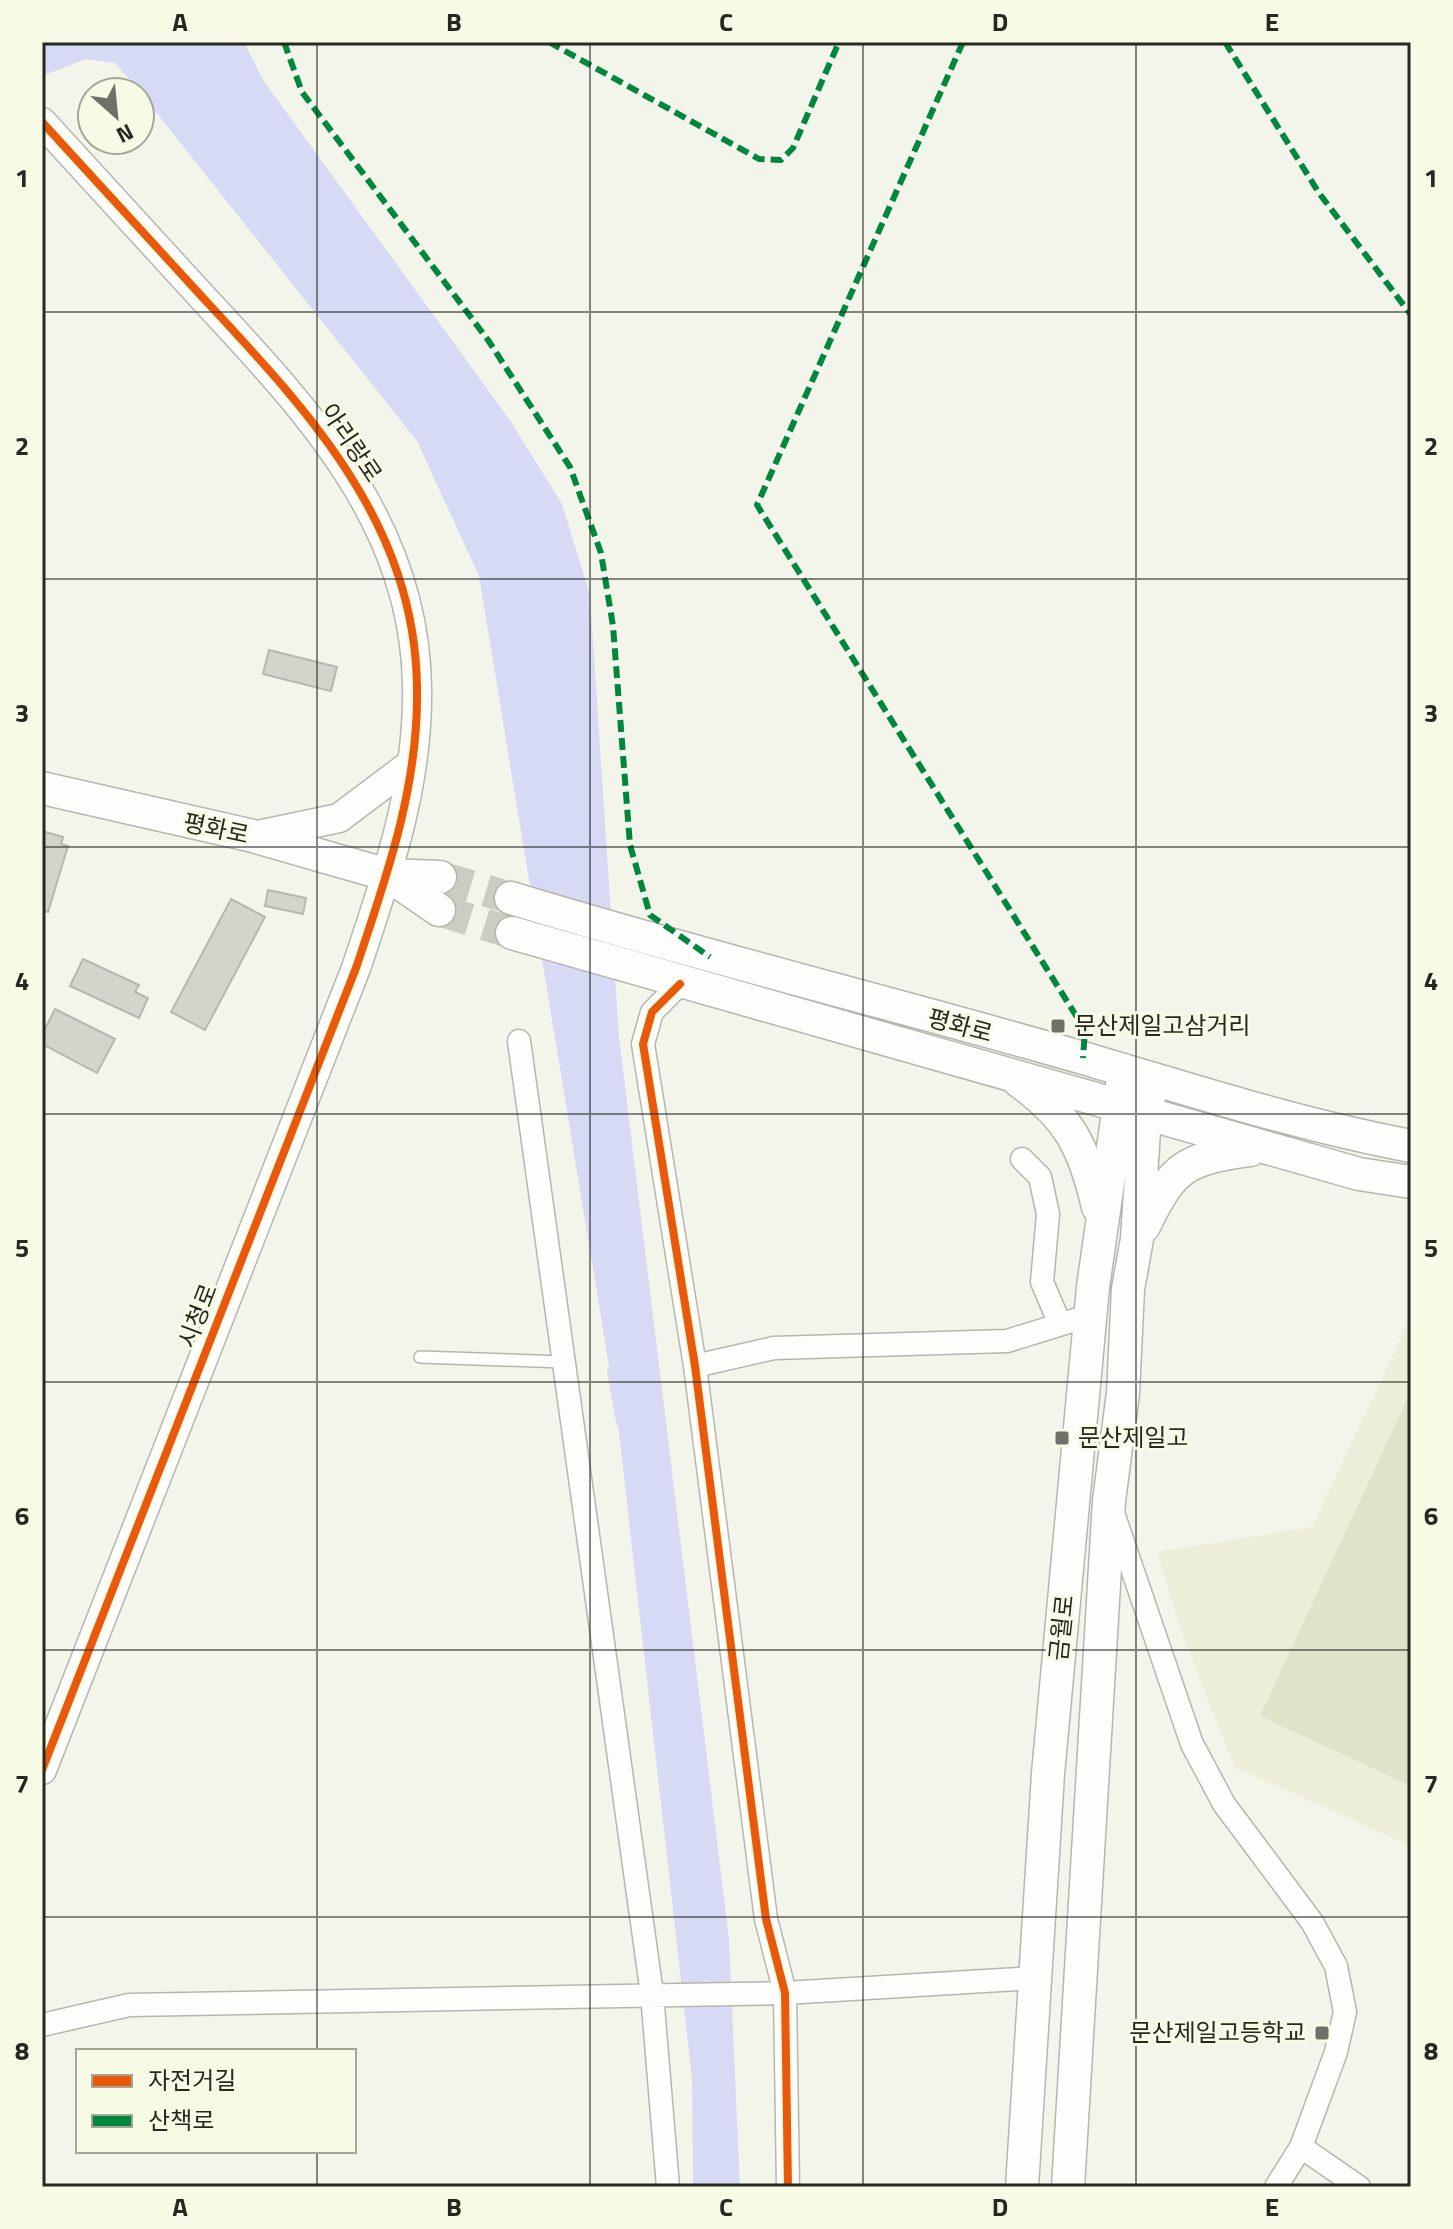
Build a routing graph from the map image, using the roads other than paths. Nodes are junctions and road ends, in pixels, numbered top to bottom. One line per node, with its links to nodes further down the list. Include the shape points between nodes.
1 (42, 122): 2 (street, 아리랑로, via 295,398 361,489 409,611 417,687)
2 (412, 763): 4 (street, via 339,818); 5 (street, 아리랑로)
3 (42, 788): 4 (main road, 평화로)
4 (253, 836): 5 (main road, 평화로)
5 (388, 875): 6 (main road, 평화로); 8 (main road, 평화로); 27 (street, 시청로)
6 (440, 877)
7 (511, 898): 13 (main road, 평화로)
8 (439, 910)
9 (512, 933): 10 (main road, 평화로)
10 (680, 984): 12 (main road, 평화로); 25 (street, via 652,1012 643,1044)
11 (519, 1041): 24 (street)
12 (1010, 1075): 14 (main road, 평화로); 19 (main road, via 1038,1094 1077,1137)
13 (1138, 1075): 14 (main road, 금월로); 15 (main road, 평화로, via 1300,1123)
14 (1131, 1110): 16 (main road, 평화로); 19 (main road, 금월로); 20 (main road, 금월로)
15 (1411, 1146)
16 (1266, 1148): 18 (main road, 평화로, via 1359,1174); 20 (main road, via 1203,1156 1184,1167 1162,1189)
17 (1022, 1159): 22 (street, via 1040,1177 1048,1214 1042,1282)
18 (1411, 1182)
19 (1102, 1226): 21 (main road, 금월로)
20 (1137, 1239): 26 (main road, 금월로)
21 (1091, 1315): 22 (street); 28 (main road, 금월로, via 1048,1774)
22 (1060, 1324): 25 (street, via 1007,1341 774,1348)
23 (420, 1357): 24 (lane)
24 (564, 1362): 29 (street)
25 (695, 1366): 30 (street)
26 (1109, 1501): 32 (street, via 1192,1744 1224,1804 1312,1922 1336,1966 1345,2012); 36 (main road, 금월로)
27 (42, 1770)
28 (1035, 1978): 30 (street); 35 (main road, 금월로)
29 (657, 1994): 30 (street); 31 (street, via 129,2005); 33 (street)
30 (778, 1994): 34 (street)
31 (42, 2025)
32 (1301, 2147): 37 (street); 38 (street)
33 (668, 2187)
34 (788, 2187)
35 (1022, 2187)
36 (1068, 2187)
37 (1276, 2187)
38 (1359, 2187)

